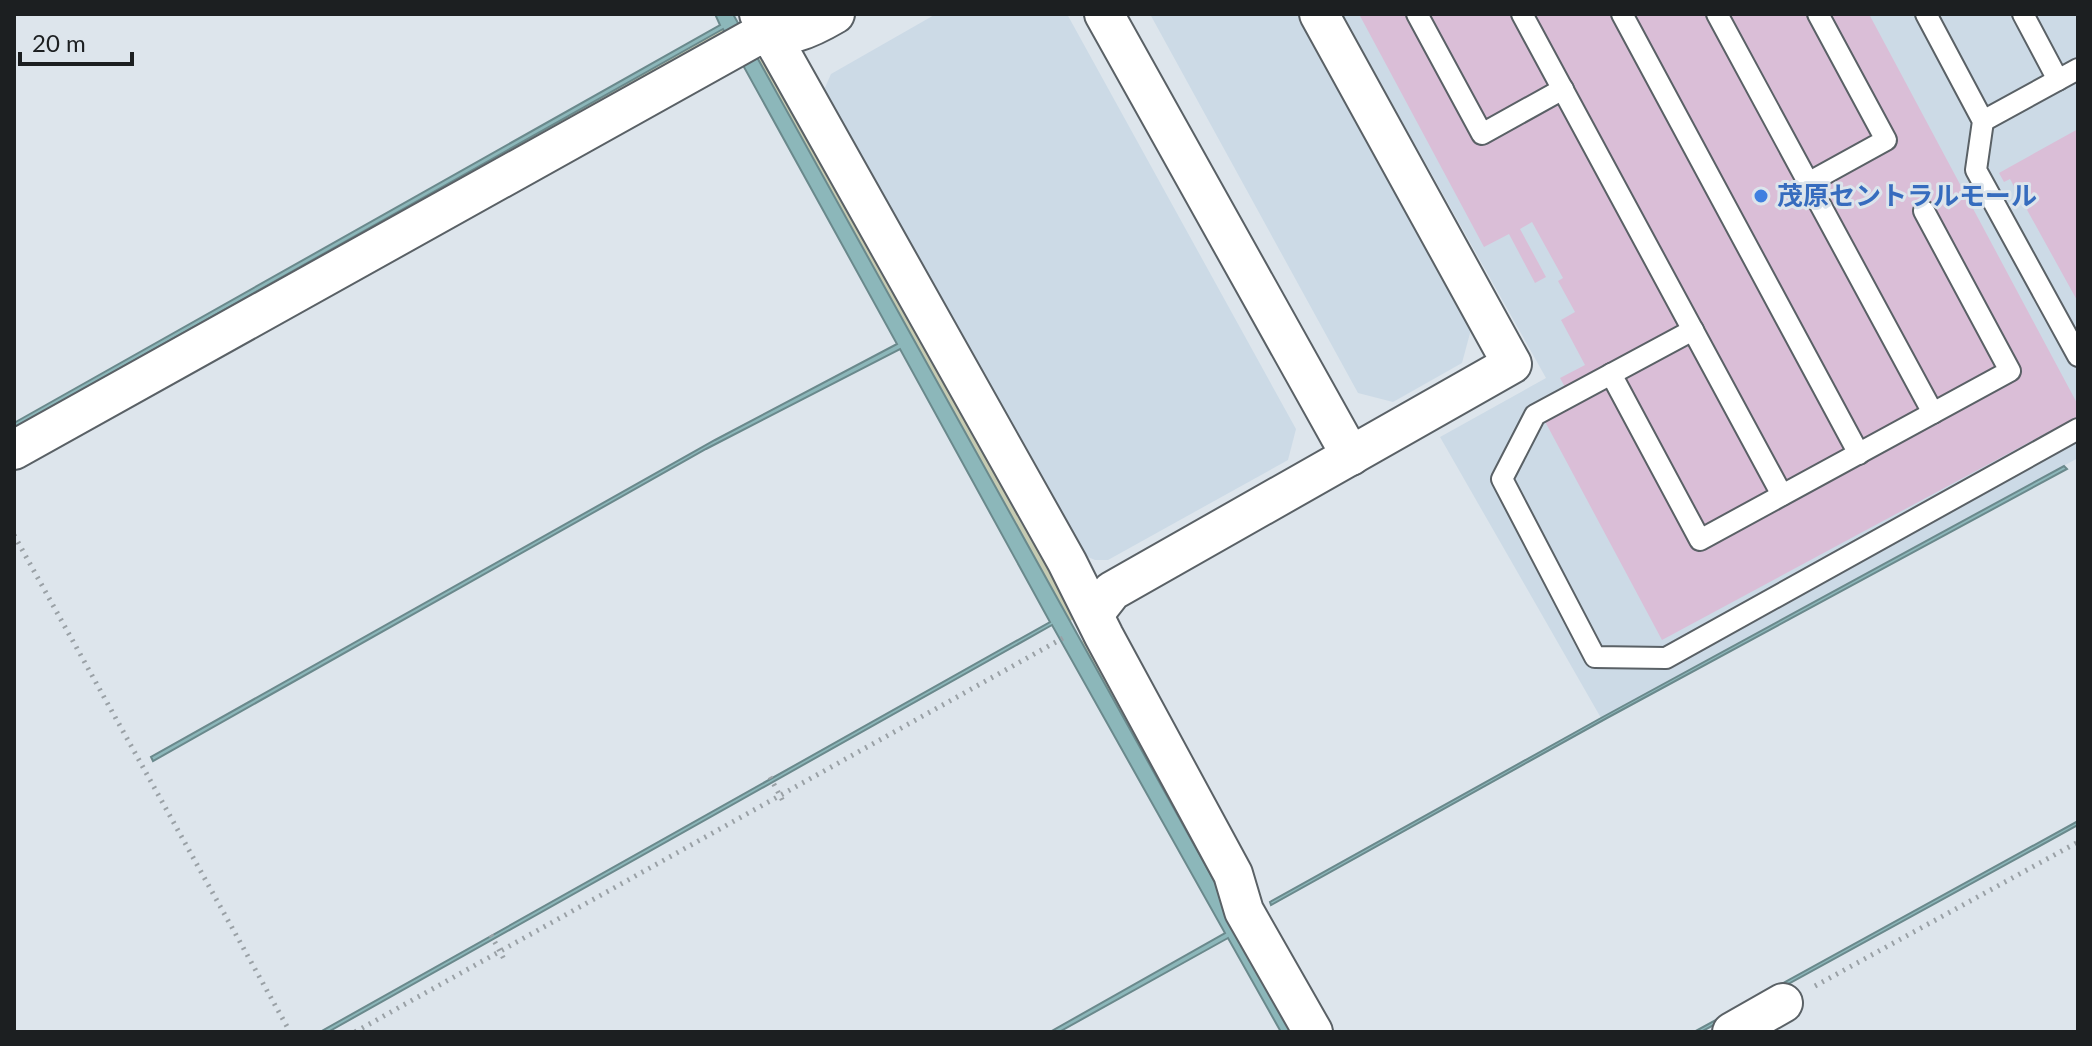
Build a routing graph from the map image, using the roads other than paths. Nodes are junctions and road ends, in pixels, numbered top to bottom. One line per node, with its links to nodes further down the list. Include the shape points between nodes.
1 (835, 14): 11 (street, via 806,30)
2 (1104, 14): 25 (street)
3 (1319, 14): 25 (street, via 1512,364)
4 (1417, 14): 14 (lane, via 1482,134)
5 (1522, 14): 14 (lane)
6 (1622, 14): 24 (lane)
7 (1717, 14): 16 (lane)
8 (1818, 14): 16 (lane, via 1886,140)
9 (1926, 14): 15 (lane)
10 (2023, 14): 13 (lane)
11 (766, 26): 23 (street, via 755,37); 27 (street)
12 (2078, 69): 13 (lane)
13 (2058, 80): 15 (lane)
14 (1563, 89): 18 (lane)
15 (1983, 121): 19 (lane, via 1976,170)
16 (1808, 183): 21 (lane)
17 (1924, 211): 21 (lane, via 2010,371)
18 (1693, 330): 20 (lane); 26 (lane)
19 (2078, 356)
20 (1611, 374): 22 (lane, via 1535,415 1502,479 1595,657 1666,658); 26 (lane, via 1700,540)
21 (1933, 413): 24 (lane)
22 (2078, 429)
23 (14, 450)
24 (1859, 454): 26 (lane)
25 (1351, 456): 27 (street, via 1112,591)
26 (1782, 495)
27 (1094, 614): 29 (street, via 1233,874 1244,911)
28 (1783, 1003): 30 (street)
29 (1313, 1032)
30 (1732, 1032)

